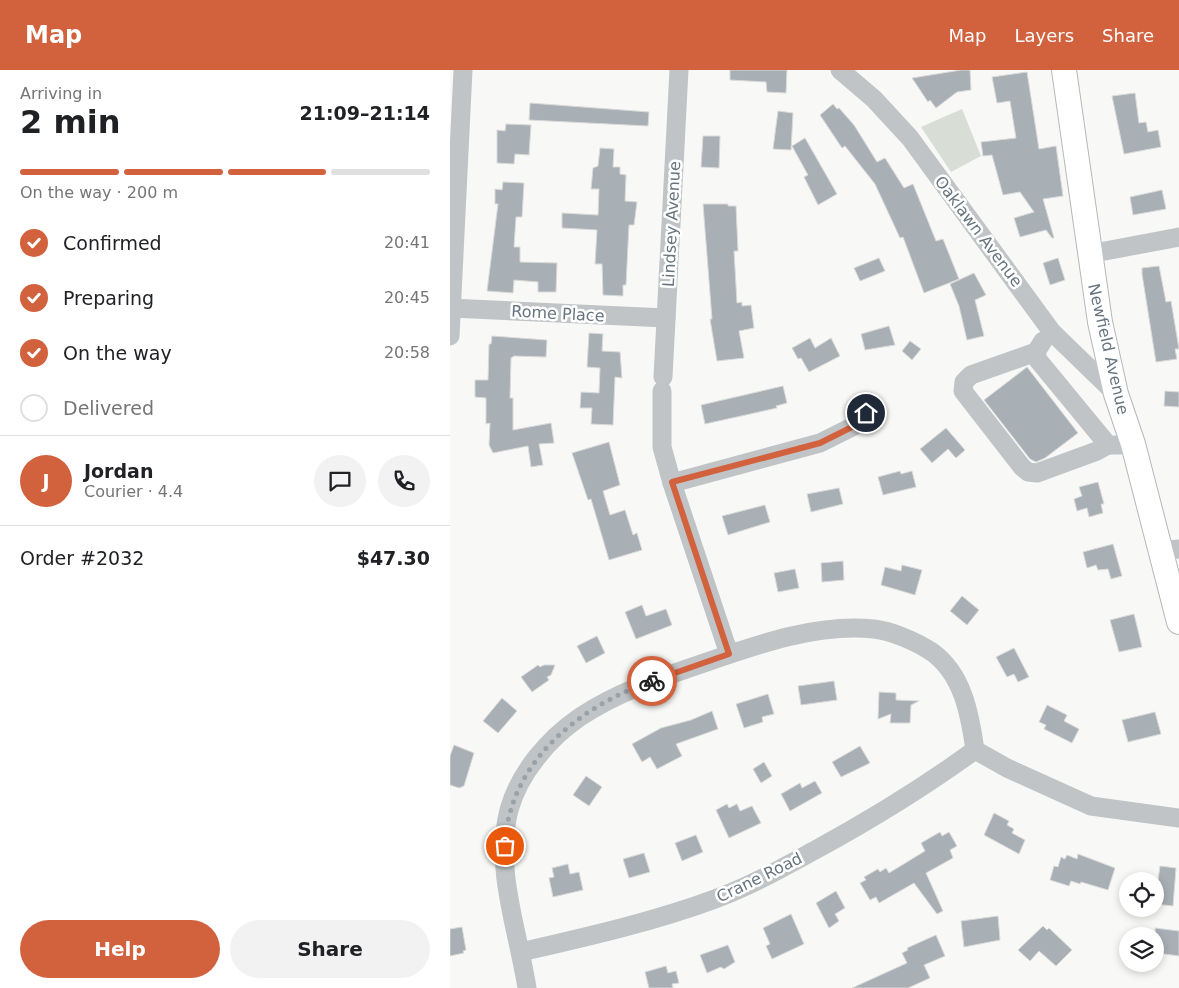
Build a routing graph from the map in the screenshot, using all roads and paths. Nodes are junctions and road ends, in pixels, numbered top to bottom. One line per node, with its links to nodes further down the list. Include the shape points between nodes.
1 (463, 70): 7 (street)
2 (679, 70): 8 (street, Lindsey Avenue)
3 (840, 70): 9 (street, Oaklawn Avenue, via 874,99 910,138)
4 (1064, 70): 6 (main road, Newfield Avenue)
5 (1179, 237): 6 (street)
6 (1089, 254): 12 (main road, Newfield Avenue)
7 (451, 308): 8 (street, Rome Place); 10 (street)
8 (666, 318): 16 (street, Lindsey Avenue, via 661,439)
9 (1052, 332): 11 (street); 12 (street, Oaklawn Avenue)
10 (450, 336)
11 (1036, 352): 14 (street, via 1038,360); 14 (street, via 971,375 964,382 963,391 1028,472 1037,472 1098,451)
12 (1116, 394): 15 (main road, Newfield Avenue)
13 (866, 413): 16 (street, via 854,426 820,443)
14 (1108, 444): 15 (street)
15 (1133, 444): 17 (main road, Newfield Avenue)
16 (672, 482): 19 (street, Lindsey Avenue)
17 (1170, 550): 18 (main road, Newfield Avenue)
18 (1179, 622)
19 (729, 654): 20 (street, via 831,630 875,629 894,634 932,652 954,678 967,707); 22 (street, via 637,686 588,713 556,737 526,773 509,810 505,859 510,905)
20 (975, 750): 21 (street, via 1091,806); 22 (street, Crane Road, via 860,825 777,871 717,898 669,915)
21 (1179, 818)
22 (521, 952): 23 (street)
23 (527, 988)

